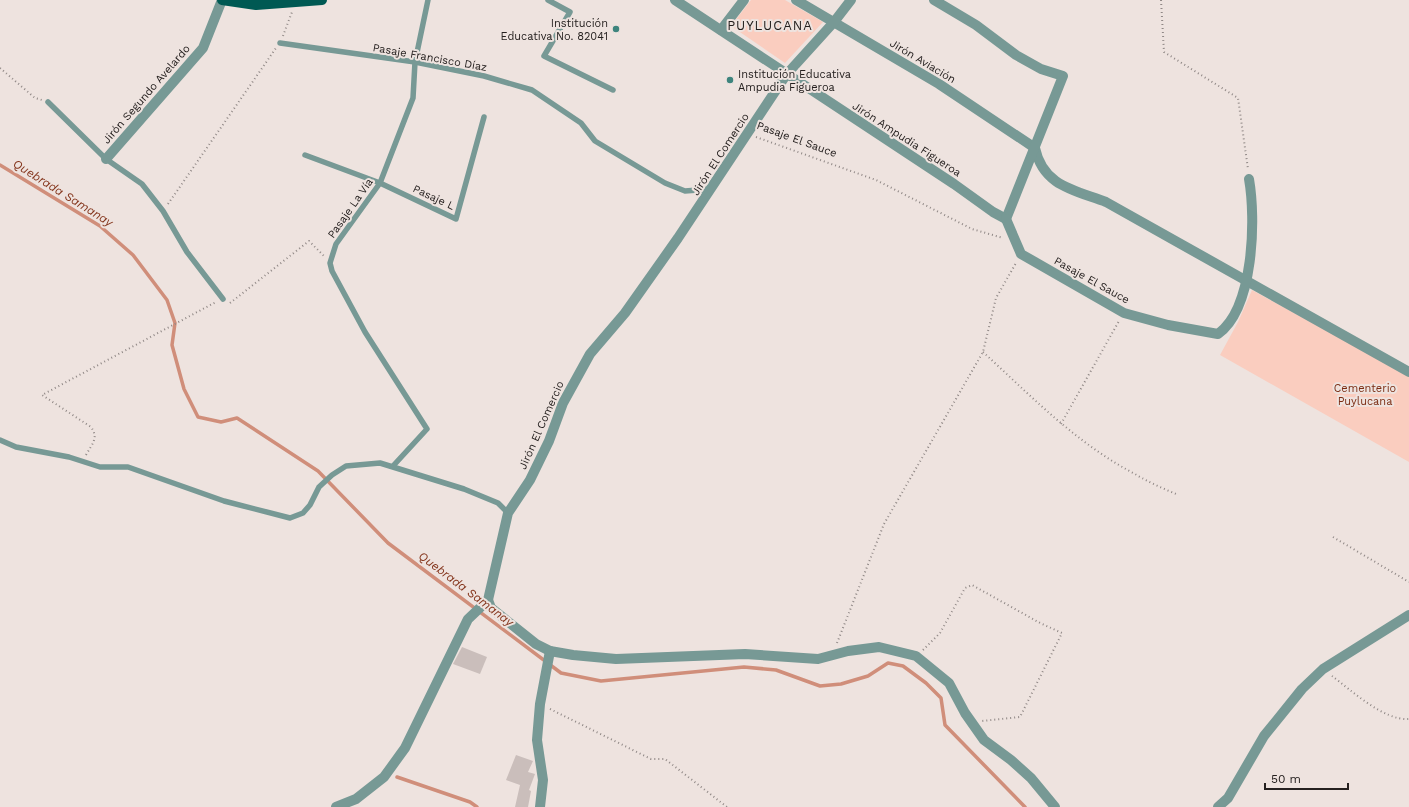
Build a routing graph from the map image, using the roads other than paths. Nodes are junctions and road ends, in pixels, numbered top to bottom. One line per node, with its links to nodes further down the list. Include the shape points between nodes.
1 (222, 0): 2 (main road, via 256,5); 20 (street, Jirón Segundo Avelardo, via 203,48)
2 (322, 0)
3 (428, 0): 13 (lane, Pasaje La Vía)
4 (548, 0): 15 (lane, via 570,12 544,56)
5 (675, 0): 11 (street, Jirón Ampudia Figueroa)
6 (744, 0): 11 (street)
7 (796, 0): 10 (street, Jirón Aviación)
8 (851, 0): 10 (street)
9 (934, 0): 18 (street, via 976,25 1041,70 1063,76)
10 (834, 22): 14 (street, Jirón El Comercio); 18 (street, Jirón Aviación, via 939,84)
11 (721, 30): 14 (street, Jirón Ampudia Figueroa)
12 (280, 43): 13 (lane, Pasaje Francisco Díaz)
13 (415, 62): 22 (lane, Pasaje La Vía, via 413,98); 23 (lane, Pasaje Francisco Díaz, via 484,76 532,90 581,123 595,141 665,183 685,191)
14 (786, 75): 23 (street, Jirón El Comercio); 24 (street, Jirón Ampudia Figueroa)
15 (613, 90)
16 (48, 102): 20 (lane)
17 (484, 117): 22 (lane, Pasaje L, via 456,219)
18 (1034, 148): 24 (street); 25 (street, via 1037,161 1044,172 1059,184 1106,202)
19 (304, 155): 22 (lane, Pasaje L)
20 (106, 159): 26 (lane, via 142,184 163,211 187,252)
21 (1249, 178): 25 (street, Pasaje El Sauce, via 1253,201 1252,242)
22 (380, 183): 29 (lane, Pasaje La Vía, via 336,244 330,263 364,332 427,429)
23 (711, 189): 30 (street, Jirón El Comercio, via 625,313 590,354 564,403 530,480)
24 (1006, 219): 25 (street, Pasaje El Sauce, via 1021,254 1124,313 1168,325 1218,334 1227,328 1243,295)
25 (1246, 280): 27 (street)
26 (223, 299)
27 (1409, 372)
28 (0, 440): 29 (lane, via 16,447 69,457 100,467 128,468 224,501 290,518 303,513 319,487 346,466 380,463)
29 (393, 466): 30 (lane, via 464,489 498,504)
30 (508, 513): 31 (street, Jirón El Comercio)
31 (485, 602): 33 (street); 34 (street, via 468,619 405,748 384,777 356,800)
32 (1409, 616): 37 (street, via 1323,669 1302,689 1264,736 1228,798)
33 (548, 658): 35 (street, via 537,740 543,780); 36 (street, via 616,659 745,654 818,658 879,647 916,656 948,683 984,740 1031,778)
34 (336, 807)
35 (540, 807)
36 (1055, 807)
37 (1218, 807)

